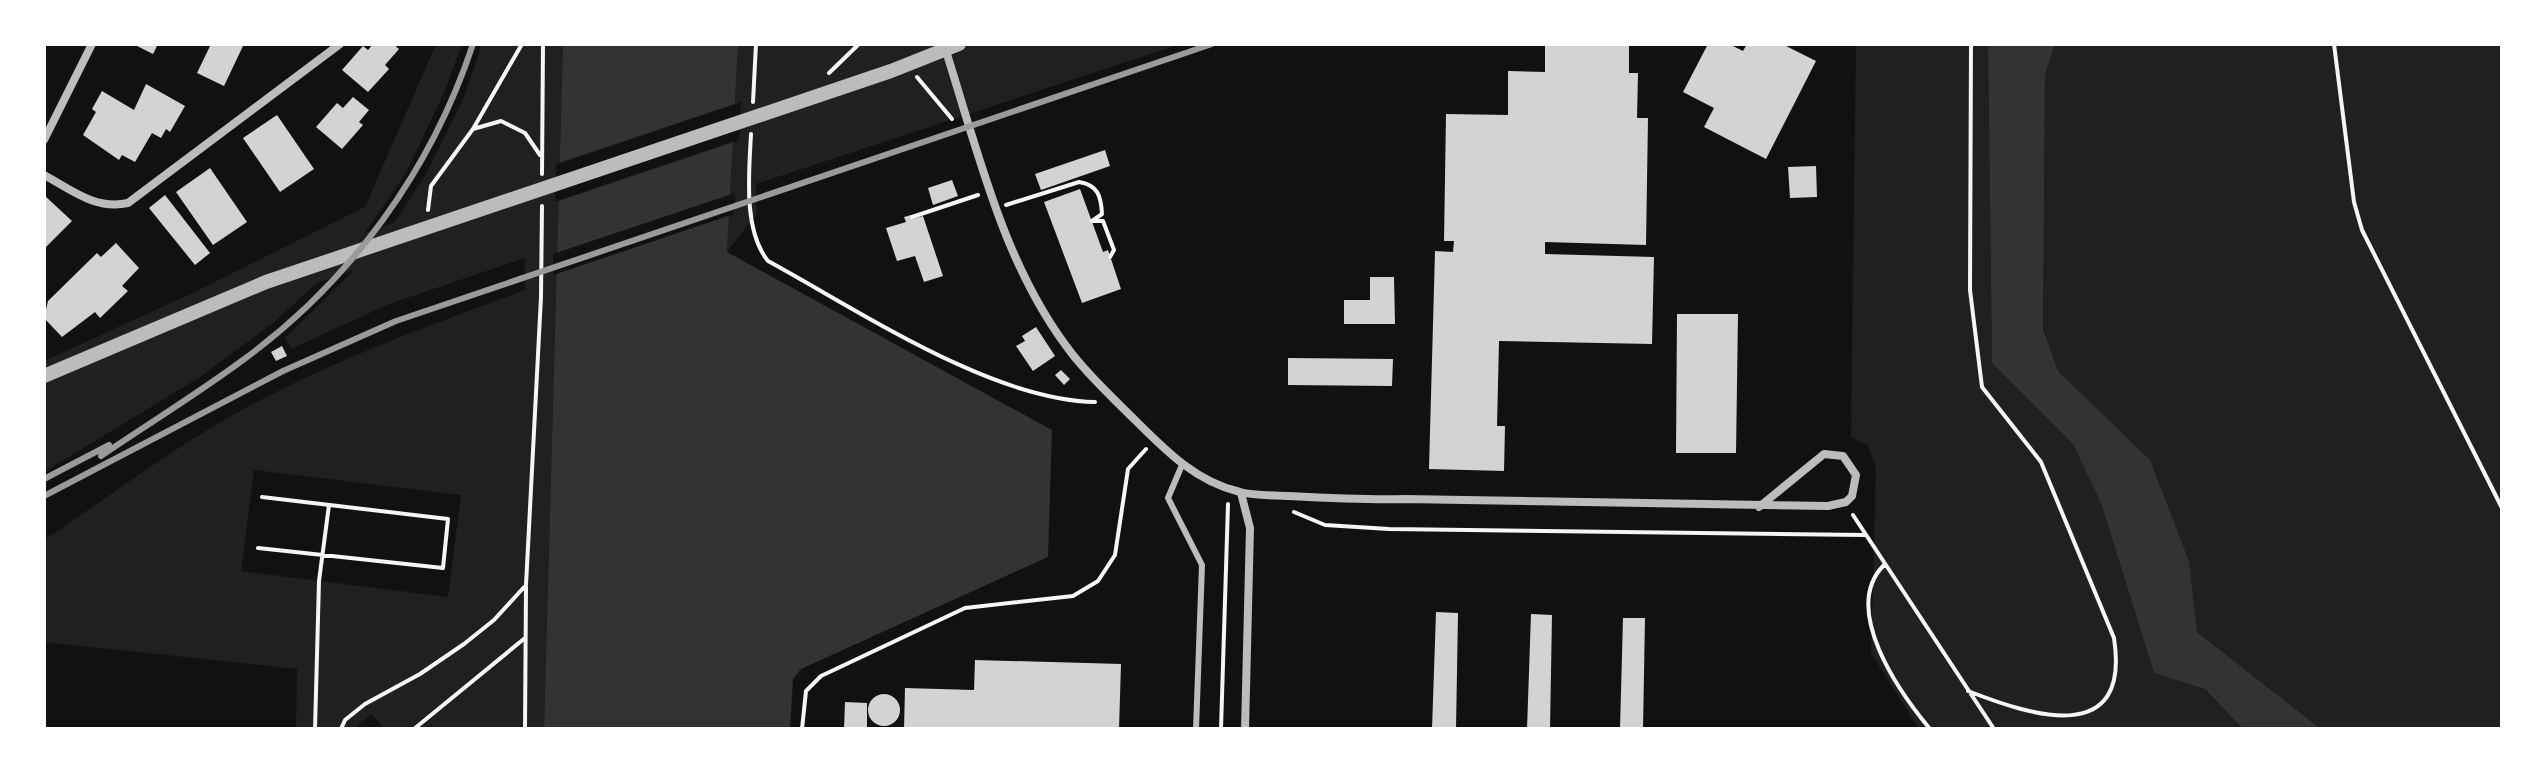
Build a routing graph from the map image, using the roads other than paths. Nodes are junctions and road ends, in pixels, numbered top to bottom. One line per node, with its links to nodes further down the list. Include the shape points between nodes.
1 (92, 44): 5 (street)
2 (340, 44): 6 (street, via 128,203 96,204)
3 (944, 44): 8 (street, via 1017,258 1073,354)
4 (959, 44): 7 (street, via 266,282)
5 (44, 140)
6 (44, 175)
7 (44, 376)
8 (1182, 465): 9 (street); 11 (lane, via 1168,498 1202,565)
9 (1241, 493): 10 (street); 12 (street, via 1250,528)
10 (1759, 507): 10 (street, via 1846,502 1856,475 1849,460 1829,453 1809,462)
11 (1196, 729)
12 (1245, 729)

